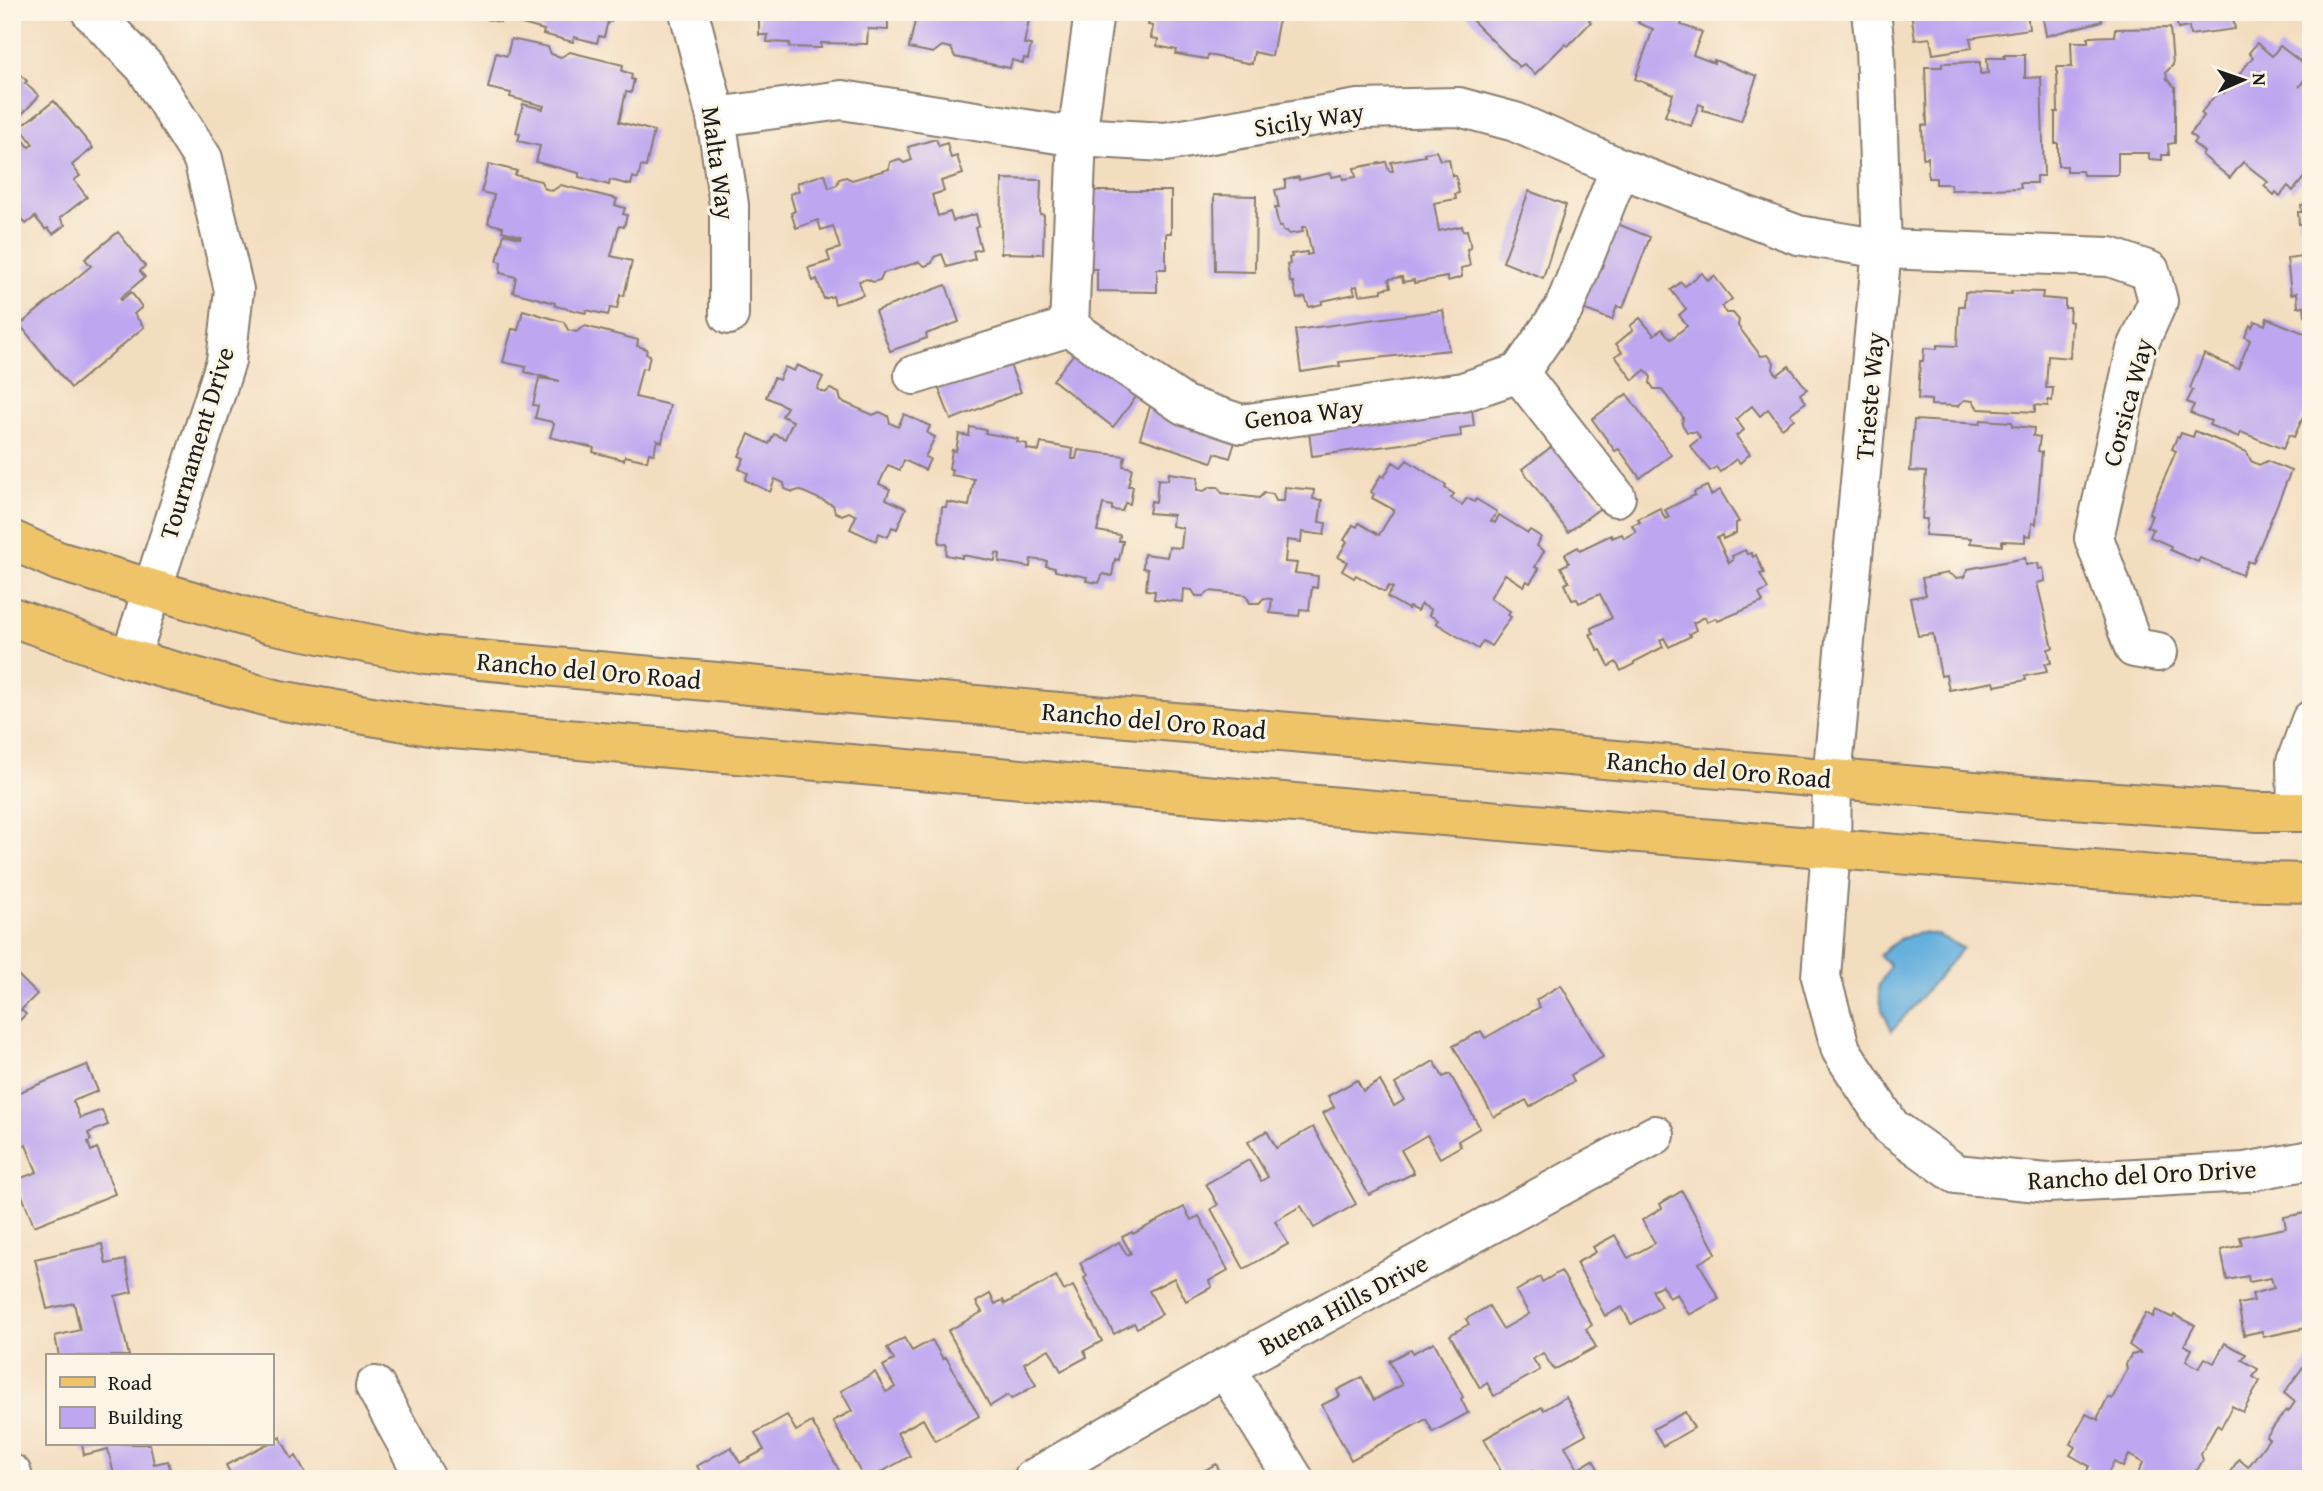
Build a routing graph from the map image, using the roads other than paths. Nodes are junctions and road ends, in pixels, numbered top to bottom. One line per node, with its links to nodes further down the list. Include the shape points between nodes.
1 (92, 12): 15 (street, Tournament Drive, via 145,67 203,159 234,290 226,360)
2 (688, 12): 5 (street, Malta Way)
3 (1094, 12): 6 (street)
4 (1871, 12): 8 (street, Trieste Way)
5 (716, 117): 6 (street, Sicily Way, via 842,100); 9 (street, Malta Way, via 729,205)
6 (1077, 137): 7 (street, Sicily Way, via 1165,142 1358,109 1460,107 1515,122); 10 (street)
7 (1620, 168): 8 (street, Sicily Way, via 1798,235); 11 (street, via 1564,308)
8 (1882, 249): 17 (street, Corsica Way, via 2110,257 2150,271 2158,301 2136,349 2094,538 2134,648); 20 (street, Trieste Way)
9 (729, 316)
10 (1069, 327): 11 (street, Genoa Way, via 1184,405 1241,424 1463,392); 12 (street)
11 (1519, 373): 13 (street)
12 (914, 375)
13 (1616, 497)
14 (12, 540): 15 (main road, Rancho del Oro Road, via 58,561)
15 (151, 590): 18 (street, Tournament Drive); 20 (main road, Rancho del Oro Road, via 270,624 426,655)
16 (12, 617): 18 (main road)
17 (2158, 652)
18 (130, 659): 22 (main road, via 279,700 441,728)
19 (2311, 720): 21 (street, via 2296,762)
20 (1832, 779): 21 (main road, Rancho del Oro Road, via 2106,802); 22 (street, Rancho del Oro Drive)
21 (2304, 812)
22 (1831, 847): 23 (main road, via 2228,881); 25 (street, Rancho del Oro Drive, via 1821,977 1841,1050 1891,1127 1956,1174 2047,1184 2245,1172)
23 (2311, 883)
24 (1655, 1135): 26 (street, Buena Hills Drive)
25 (2311, 1160)
26 (1225, 1368): 29 (street, Buena Hills Drive); 30 (street)
27 (375, 1386): 28 (street)
28 (426, 1479)
29 (1033, 1479)
30 (1294, 1479)

